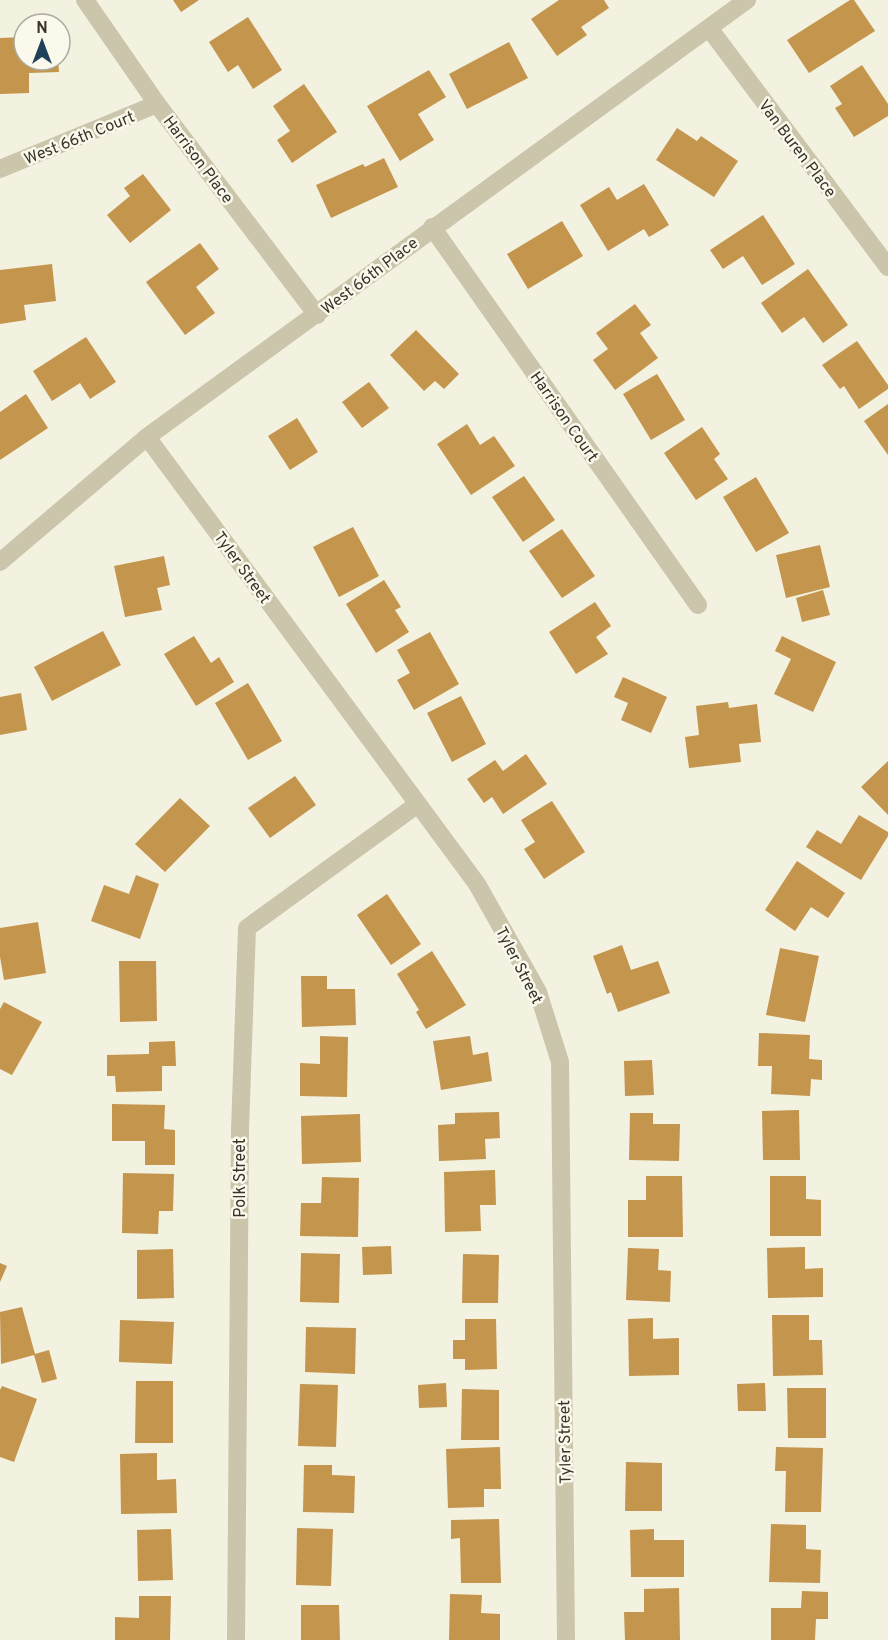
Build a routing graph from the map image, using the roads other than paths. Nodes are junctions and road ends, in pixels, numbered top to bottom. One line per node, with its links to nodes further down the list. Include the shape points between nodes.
1 (85, 0): 4 (street, Harrison Place)
2 (747, 0): 3 (street, West 66th Place)
3 (709, 28): 6 (street, West 66th Place); 7 (street, Van Buren Place)
4 (157, 104): 5 (street, West 66th Court); 8 (street, Harrison Place)
5 (0, 169)
6 (432, 227): 8 (street, West 66th Place); 11 (street, Harrison Court)
7 (888, 267)
8 (317, 315): 9 (street, West 66th Place)
9 (147, 437): 10 (street, West 66th Place); 12 (street, Tyler Street)
10 (0, 562)
11 (698, 605)
12 (418, 804): 13 (street, Polk Street, via 247,928 240,1130); 14 (street, Tyler Street, via 477,884 538,992 560,1062)
13 (236, 1640)
14 (566, 1640)

